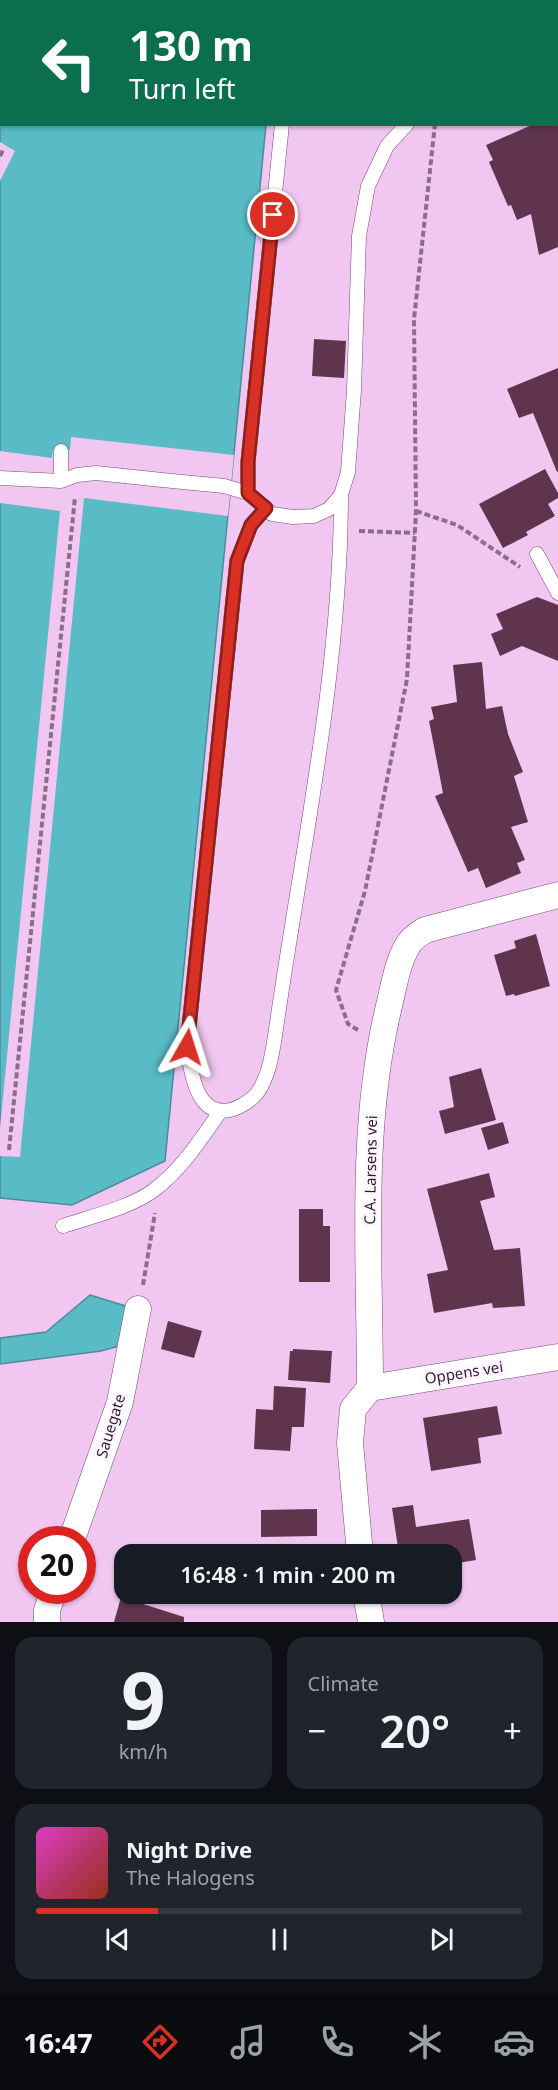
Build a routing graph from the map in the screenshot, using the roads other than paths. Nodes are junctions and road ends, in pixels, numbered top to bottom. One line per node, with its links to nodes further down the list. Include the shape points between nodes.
1 (282, 126): 6 (lane)
2 (405, 126): 7 (lane, via 387,146 368,186 361,226 348,471)
3 (61, 451): 5 (lane)
4 (0, 478): 5 (lane)
5 (61, 481): 6 (lane, via 96,473 224,486)
6 (248, 493): 8 (lane)
7 (341, 495): 8 (lane, via 329,509 314,516 293,517); 12 (lane, via 340,563 328,686 271,1058 257,1093 236,1109)
8 (266, 508): 12 (lane, via 251,525 237,561 187,1047 197,1090 206,1106)
9 (537, 554): 10 (lane)
10 (556, 592)
11 (558, 895): 16 (street, C.A. Larsens vei, via 425,930 409,943 399,965 380,1044 373,1102 369,1196)
12 (220, 1112): 13 (lane, via 179,1168 152,1192)
13 (63, 1226)
14 (138, 1309): 17 (street, Sauegate, via 120,1402)
15 (558, 1358): 16 (street, Oppens vei)
16 (370, 1388): 18 (street, via 353,1409 350,1443)
17 (77, 1526)
18 (359, 1544)
19 (49, 1604): 21 (street)
20 (368, 1604): 22 (street)
21 (47, 1622)
22 (371, 1622)

